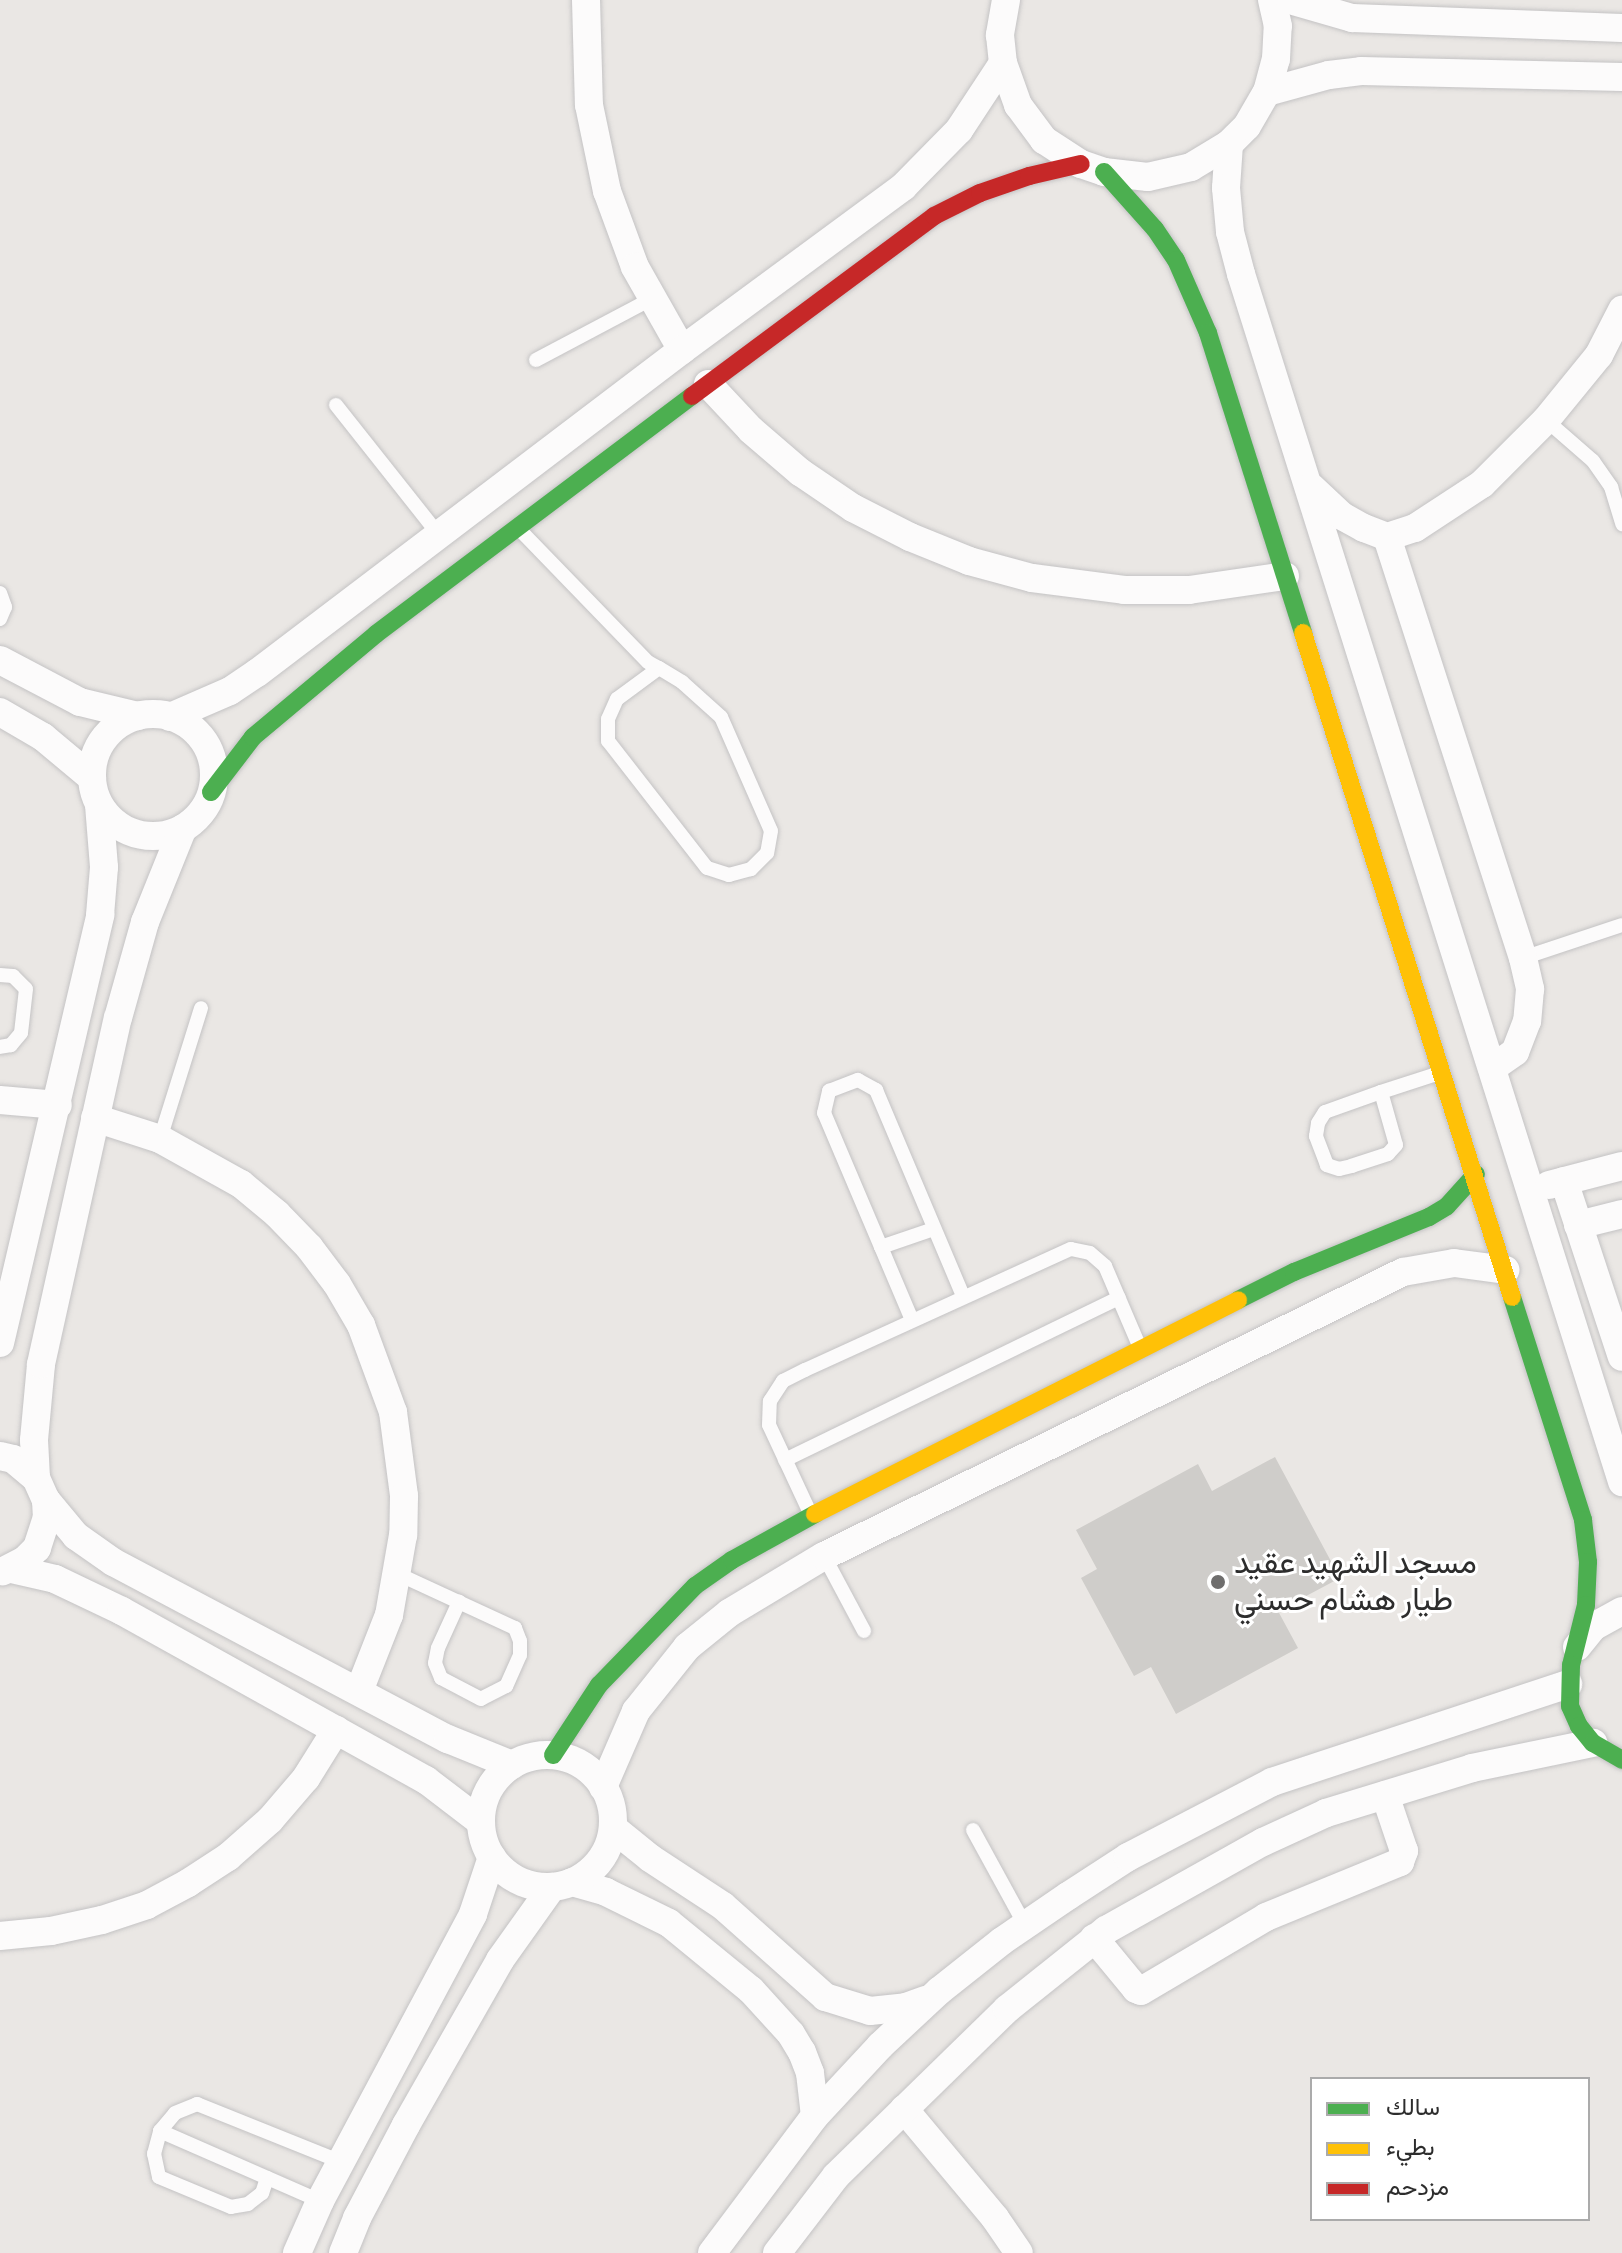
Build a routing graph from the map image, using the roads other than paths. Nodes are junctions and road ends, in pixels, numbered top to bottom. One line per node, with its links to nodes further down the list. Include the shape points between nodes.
1 (586, 0): 12 (street, via 586,64 596,148 621,233)
2 (981, 0): 7 (street)
3 (1006, 0): 7 (street)
4 (1272, 0): 9 (street, via 1278,26)
5 (1290, 0): 6 (street, via 1352,18)
6 (1622, 28)
7 (1002, 49): 11 (street, via 1018,105 1044,140); 14 (street, via 959,130 903,187)
8 (1622, 77): 9 (street, via 1361,71)
9 (1267, 92): 10 (street)
10 (1229, 144): 11 (street, via 1191,167 1148,177); 19 (street, via 1230,232)
11 (1092, 168): 16 (street, via 1029,176 934,216); 24 (street, via 1155,229 1193,294)
12 (651, 299): 14 (street); 15 (lane)
13 (1622, 310): 18 (street, via 1599,355)
14 (682, 350): 22 (street)
15 (536, 360)
16 (708, 384): 21 (street); 24 (street, via 761,439 853,508 969,561 1032,578 1132,590 1189,590)
17 (336, 405): 22 (lane)
18 (1546, 420): 20 (lane, via 1593,461 1611,487); 23 (street, via 1482,484 1415,528)
19 (1306, 481): 23 (street, via 1342,516); 40 (street)
20 (1622, 524)
21 (517, 527): 28 (lane); 33 (street, via 285,709 253,737)
22 (439, 535): 31 (street, via 257,673)
23 (1387, 537): 36 (street)
24 (1285, 576): 41 (street)
25 (0, 593): 26 (lane, via 5,607)
26 (0, 619)
27 (0, 660): 30 (street, via 80,702)
28 (659, 668): 28 (lane, via 617,699 608,719 608,741 707,868 729,875 751,869 767,853 771,831 721,717)
29 (0, 712): 32 (street, via 43,737)
30 (138, 716): 31 (street); 32 (street, via 104,739 93,761)
31 (170, 717): 33 (street, via 202,740 213,765)
32 (96, 791): 34 (street, via 119,826 146,836); 44 (street, via 104,836 103,892)
33 (211, 792): 34 (street)
34 (183, 828): 45 (street, via 130,970)
35 (1622, 925): 36 (lane)
36 (1523, 958): 40 (street, via 1530,989 1527,1021 1515,1052)
37 (0, 975): 39 (lane, via 13,976 26,989 21,1033 11,1045)
38 (201, 1008): 46 (lane)
39 (0, 1047)
40 (1492, 1068): 50 (street)
41 (1444, 1071): 42 (lane); 48 (street)
42 (1381, 1092): 42 (lane, via 1325,1112 1316,1136 1327,1165 1352,1166 1388,1154 1396,1145)
43 (0, 1100): 44 (street)
44 (58, 1105): 59 (street)
45 (95, 1118): 46 (street); 65 (street, via 41,1364 34,1440)
46 (160, 1139): 69 (street, via 202,1159 277,1214 337,1284 361,1325 393,1412 401,1458)
47 (1622, 1166): 49 (street)
48 (1476, 1174): 55 (street); 60 (street, via 1447,1206 1429,1217 1307,1266)
49 (1564, 1181): 50 (street); 52 (street)
50 (1530, 1190): 64 (street)
51 (1622, 1214): 52 (street)
52 (1578, 1225): 61 (street)
53 (934, 1229): 54 (lane); 54 (lane, via 876,1090 858,1080 829,1091 824,1113); 56 (lane)
54 (881, 1247): 58 (lane)
55 (1506, 1270): 67 (street, via 1454,1263 1403,1272); 73 (street, via 1583,1520 1586,1605)
56 (963, 1296): 57 (lane, via 1071,1249 1090,1253 1105,1266); 58 (lane)
57 (1119, 1298): 60 (lane); 63 (lane)
58 (912, 1320): 63 (lane, via 783,1381 770,1401 769,1425)
59 (0, 1343)
60 (1141, 1350): 66 (street)
61 (1622, 1357)
62 (0, 1456): 65 (street, via 13,1459)
63 (785, 1460): 66 (lane)
64 (1622, 1482)
65 (41, 1489): 68 (street, via 44,1533 37,1548); 75 (street, via 76,1536 113,1562)
66 (812, 1516): 78 (street, via 732,1560 654,1623 599,1685)
67 (824, 1556): 72 (lane); 81 (street, via 729,1613 687,1647 636,1711)
68 (6, 1570): 76 (street, via 76,1587)
69 (398, 1574): 70 (lane); 75 (street, via 385,1628)
70 (459, 1602): 70 (lane, via 515,1628 520,1641 520,1655 506,1686 481,1699 441,1678 435,1663)
71 (1622, 1611): 73 (street, via 1593,1627)
72 (864, 1631)
73 (1577, 1647): 74 (street)
74 (1568, 1684): 77 (street, via 1579,1726); 88 (street, via 1272,1782 1128,1857)
75 (359, 1691): 79 (street, via 448,1739)
76 (336, 1730): 83 (street, via 426,1780); 89 (street, via 306,1778 270,1820 188,1883 147,1905 102,1920)
77 (1606, 1751): 80 (street); 82 (street, via 1472,1768)
78 (553, 1755): 79 (street); 81 (street, via 582,1765)
79 (512, 1765): 83 (street, via 489,1790)
80 (1622, 1776)
81 (603, 1787): 84 (street)
82 (1385, 1795): 90 (street, via 1326,1813 1263,1842); 90 (street, via 1404,1851 1400,1862 1266,1917 1141,1991)
83 (481, 1822): 86 (street)
84 (613, 1828): 87 (street, via 595,1866); 91 (street, via 723,1906 813,1988 838,2003 888,2011)
85 (973, 1830): 88 (lane)
86 (492, 1857): 87 (street, via 517,1880); 95 (street, via 473,1914)
87 (562, 1884): 93 (street, via 617,1897 669,1923 751,1990 802,2052); 99 (street, via 500,1960 406,2125)
88 (1025, 1925): 91 (street)
89 (0, 1936)
90 (1094, 1938): 92 (street, via 1007,2009)
91 (939, 1991): 93 (street)
92 (904, 2109): 101 (street, via 836,2176); 102 (street)
93 (815, 2116): 100 (street)
94 (160, 2131): 95 (lane, via 175,2113 197,2104); 96 (lane); 96 (lane, via 154,2154 159,2177 231,2207 248,2204 262,2193)
95 (341, 2162): 97 (street)
96 (267, 2178): 97 (lane)
97 (320, 2201): 98 (street)
98 (297, 2253)
99 (343, 2253)
100 (712, 2253)
101 (777, 2253)
102 (1019, 2253)

